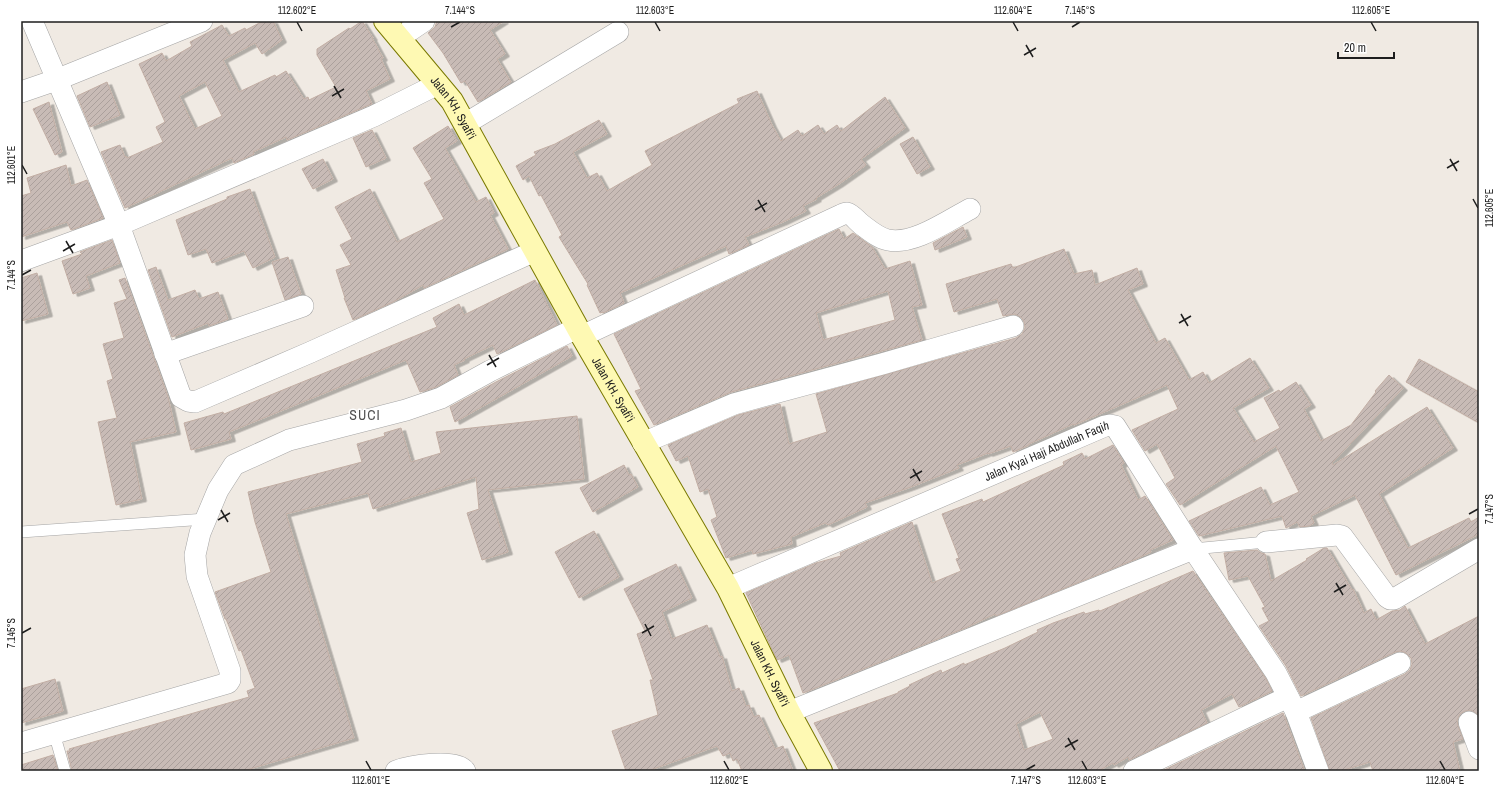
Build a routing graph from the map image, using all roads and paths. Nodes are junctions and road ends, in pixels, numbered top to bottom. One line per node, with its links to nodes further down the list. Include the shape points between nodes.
1 (32, 21): 7 (street)
2 (202, 21): 7 (street)
3 (385, 21): 6 (main road, Jalan KH. Syafi'i)
4 (424, 21): 6 (street)
5 (618, 32): 10 (street)
6 (399, 38): 8 (main road, Jalan KH. Syafi'i)
7 (56, 80): 9 (street); 12 (street)
8 (438, 84): 10 (main road, Jalan KH. Syafi'i, via 452,101); 12 (street, via 374,116)
9 (21, 92)
10 (465, 124): 13 (main road, Jalan KH. Syafi'i)
11 (970, 209): 17 (street, via 920,236 905,240 879,237 847,213 840,214)
12 (119, 224): 14 (street); 18 (street)
13 (535, 251): 17 (main road, Jalan KH. Syafi'i); 18 (street, via 195,402 188,402 181,396)
14 (21, 261)
15 (303, 306): 18 (street)
16 (1014, 326): 19 (street, via 734,404)
17 (579, 332): 19 (main road, Jalan KH. Syafi'i); 20 (street, via 490,371 441,398 406,410 289,440 234,465 218,490)
18 (165, 354)
19 (642, 443): 25 (main road, Jalan KH. Syafi'i)
20 (206, 519): 21 (lane); 30 (street, via 195,555 197,576 229,665 231,676 228,683)
21 (21, 532)
22 (1266, 542): 23 (lane); 24 (street, via 1342,536 1390,599)
23 (1193, 549): 25 (street, Jalan Kyai Haji Abdullah Faqih, via 1120,433 1115,426 1110,425); 27 (street, Jalan Kyai Haji Abdullah Faqih, via 1276,672); 28 (street)
24 (1479, 550)
25 (728, 588): 28 (main road, Jalan KH. Syafi'i)
26 (1400, 663): 27 (street)
27 (1292, 704): 37 (street); 38 (street, Jalan Kyai Haji Abdullah Faqih)
28 (788, 712): 36 (main road, Jalan KH. Syafi'i)
29 (1469, 722): 32 (street)
30 (54, 734): 31 (street); 33 (lane)
31 (21, 743)
32 (1479, 749)
33 (65, 771)
34 (396, 771): 35 (street, via 406,767 433,765 456,765)
35 (465, 771)
36 (821, 771)
37 (1134, 771)
38 (1318, 771)

